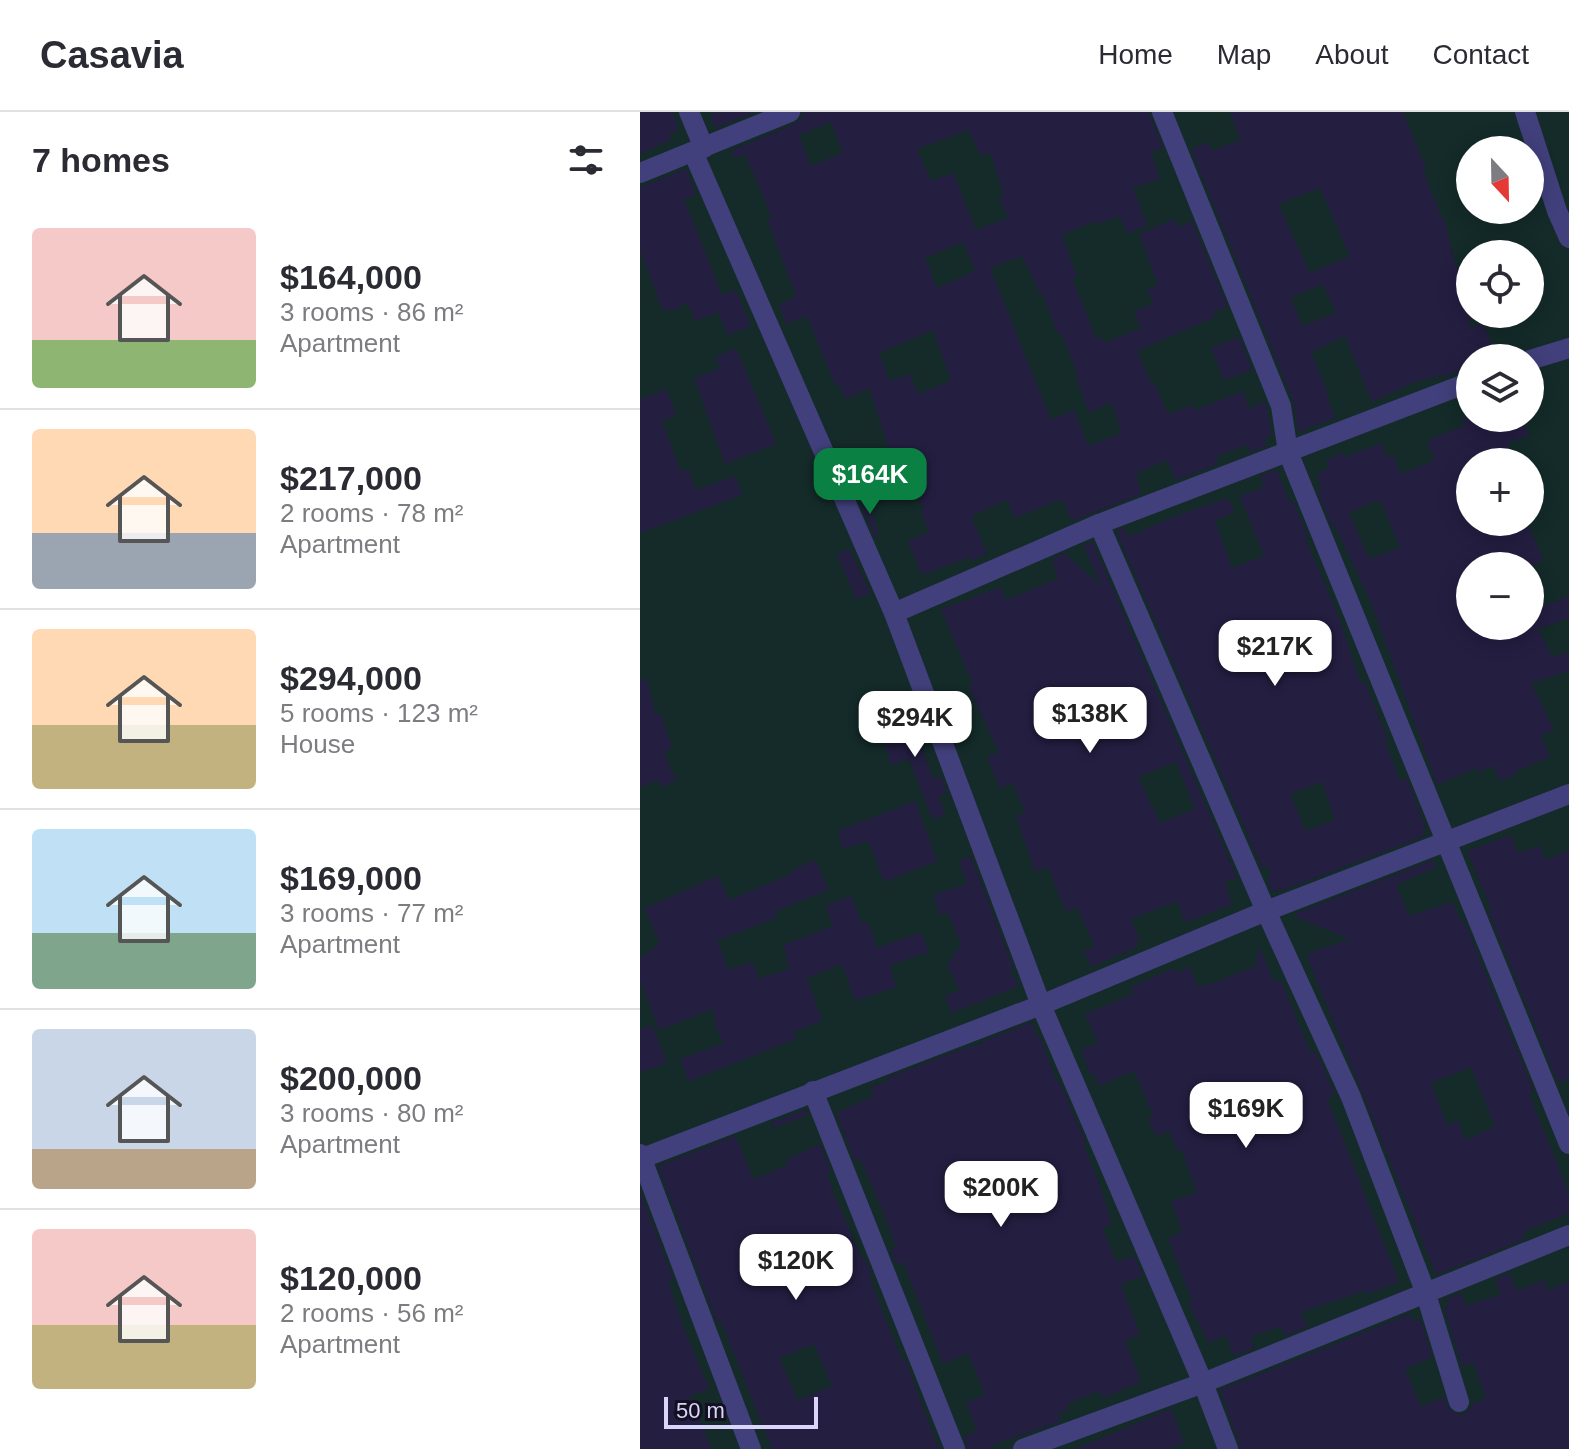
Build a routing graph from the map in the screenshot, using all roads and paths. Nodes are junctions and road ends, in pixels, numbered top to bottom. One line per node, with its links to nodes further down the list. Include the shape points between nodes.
1 (689, 112): 5 (street)
2 (790, 112): 5 (street)
3 (1162, 112): 11 (street, via 1281,406)
4 (1525, 112): 7 (street)
5 (699, 150): 6 (street); 13 (street)
6 (640, 173)
7 (1569, 238)
8 (1569, 348): 9 (street)
9 (1544, 356)
10 (1456, 387): 11 (street)
11 (1288, 452): 12 (street); 15 (street)
12 (1099, 524): 13 (street); 16 (street)
13 (894, 613): 17 (street)
14 (1569, 794): 15 (street)
15 (1446, 842): 16 (street); 19 (street)
16 (1266, 911): 17 (street); 22 (street, via 1351,1097)
17 (1041, 1005): 18 (street); 23 (street)
18 (813, 1091): 20 (street); 26 (street)
19 (1569, 1144)
20 (640, 1157): 25 (street)
21 (1569, 1235): 22 (street)
22 (1425, 1291): 23 (street); 24 (street)
23 (1203, 1383): 27 (street); 28 (street)
24 (1459, 1402)
25 (751, 1449)
26 (955, 1449)
27 (1023, 1449)
28 (1228, 1449)

